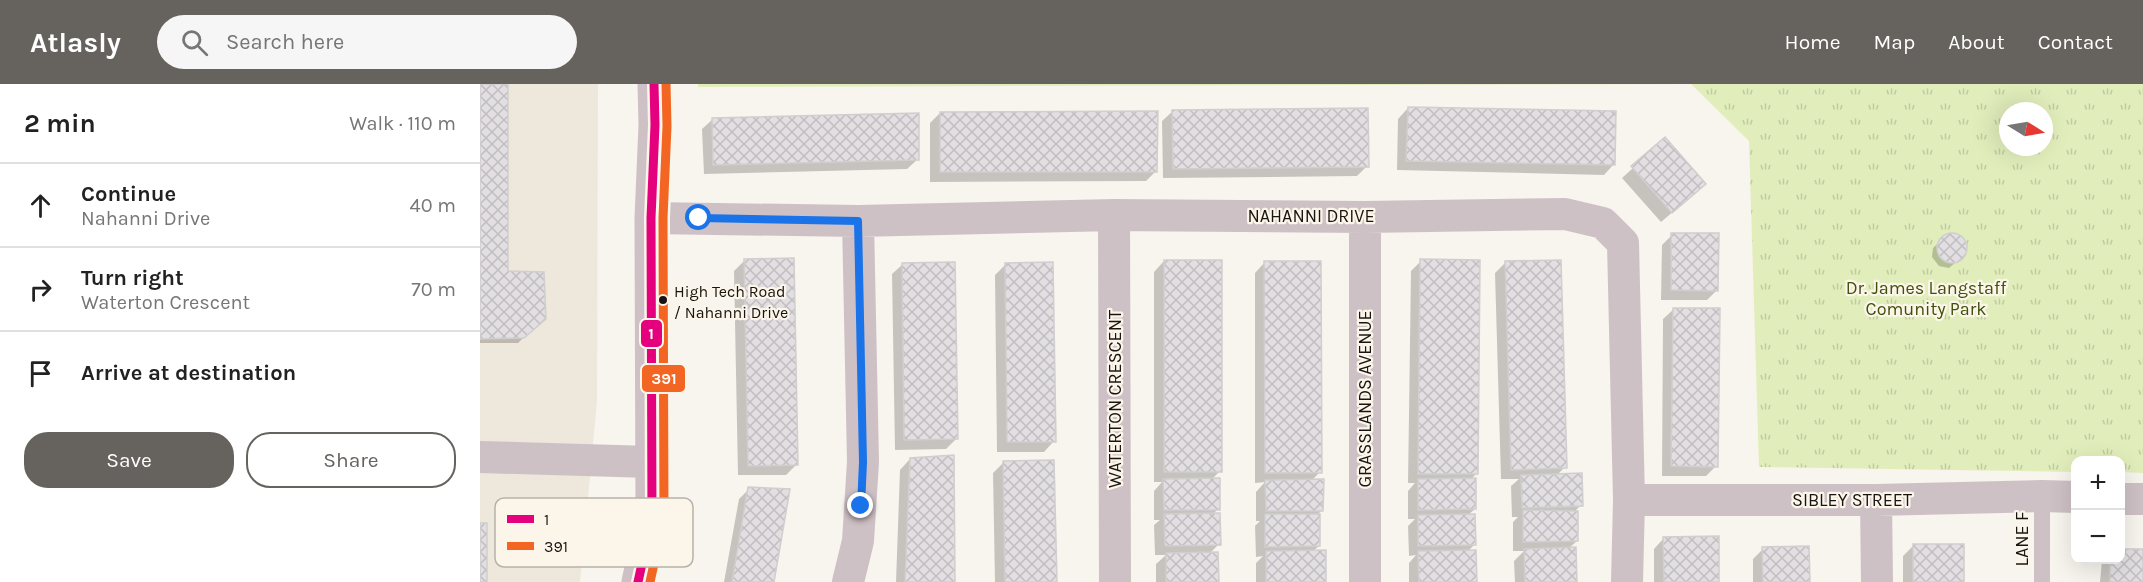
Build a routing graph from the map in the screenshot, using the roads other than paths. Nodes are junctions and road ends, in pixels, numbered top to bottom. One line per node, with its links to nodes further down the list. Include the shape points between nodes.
1 (654, 84): 4 (street)
2 (1114, 215): 3 (street, NAHANNI DRIVE); 5 (street, NAHANNI DRIVE); 18 (street, WATERTON CRESCENT)
3 (1365, 217): 12 (street, NAHANNI DRIVE, via 1564,214 1603,223 1623,243); 19 (street, GRASSLANDS AVENUE)
4 (651, 218): 5 (street, NAHANNI DRIVE); 7 (street)
5 (858, 221): 17 (street, via 863,462 858,541)
6 (480, 457): 7 (street)
7 (651, 462): 10 (street)
8 (2042, 496): 9 (street, SIBLEY STREET); 13 (street, SIBLEY STREET); 22 (lane, LANE F)
9 (2071, 497)
10 (652, 498)
11 (2125, 499): 14 (street)
12 (1629, 500): 13 (street, SIBLEY STREET); 20 (street, NAHANNI DRIVE)
13 (1876, 500): 21 (street)
14 (2143, 500)
15 (641, 567): 16 (street)
16 (638, 582)
17 (848, 582)
18 (1114, 582)
19 (1365, 582)
20 (1627, 582)
21 (1877, 582)
22 (2042, 582)

